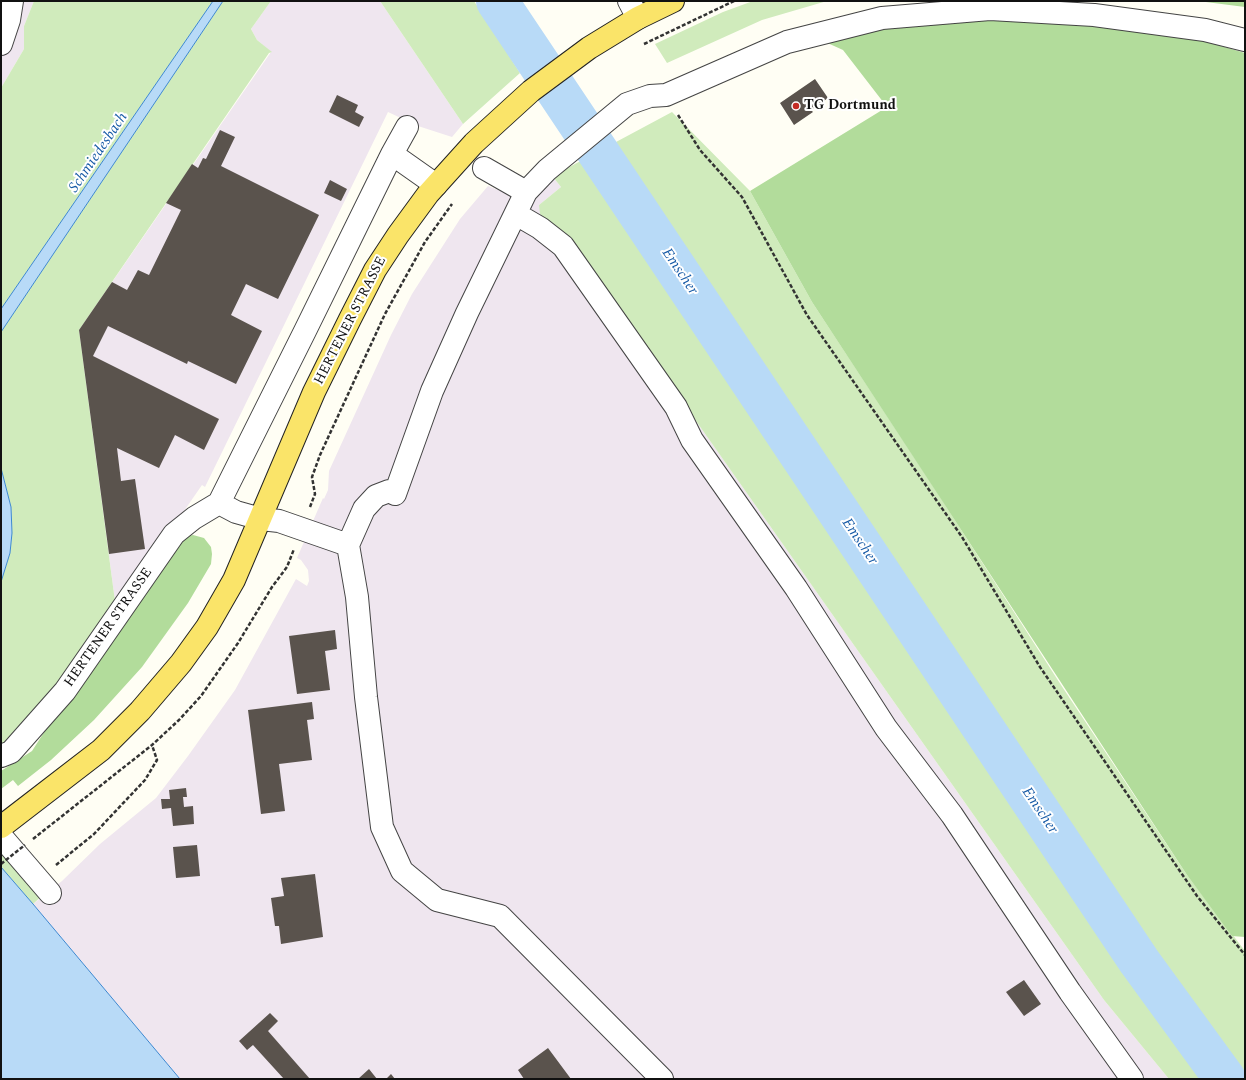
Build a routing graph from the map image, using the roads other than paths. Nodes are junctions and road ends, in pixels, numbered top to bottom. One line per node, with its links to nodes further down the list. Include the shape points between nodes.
1 (12, 1): 5 (lane)
2 (673, 1): 3 (main road, HERTENER STRASSE)
3 (634, 9): 9 (main road, HERTENER STRASSE, via 590,48 504,114)
4 (1245, 40): 10 (lane, via 1205,30 1094,15 990,9 882,18 787,42 666,94 650,96 627,104 547,170)
5 (1, 44)
6 (407, 127): 7 (lane)
7 (392, 154): 9 (lane); 12 (lane)
8 (484, 168): 10 (lane)
9 (436, 185): 13 (main road, HERTENER STRASSE, via 375,270 314,392)
10 (526, 192): 11 (lane)
11 (516, 214): 14 (lane, via 432,391 395,494 389,491 376,496 364,509); 19 (lane, via 563,246 676,407 692,440 796,588 886,728 952,815 1070,992)
12 (219, 503): 13 (lane, via 236,512); 15 (lane, HERTENER STRASSE, via 174,534 65,691 12,752)
13 (261, 519): 14 (lane, via 279,521); 16 (main road, HERTENER STRASSE, via 234,580 207,627 181,663 140,711 101,750)
14 (348, 545): 18 (lane, via 357,597 382,827 402,871 437,900 500,916)
15 (1, 756)
16 (3, 828): 17 (lane)
17 (44, 886)
18 (662, 1079)
19 (1132, 1079)

